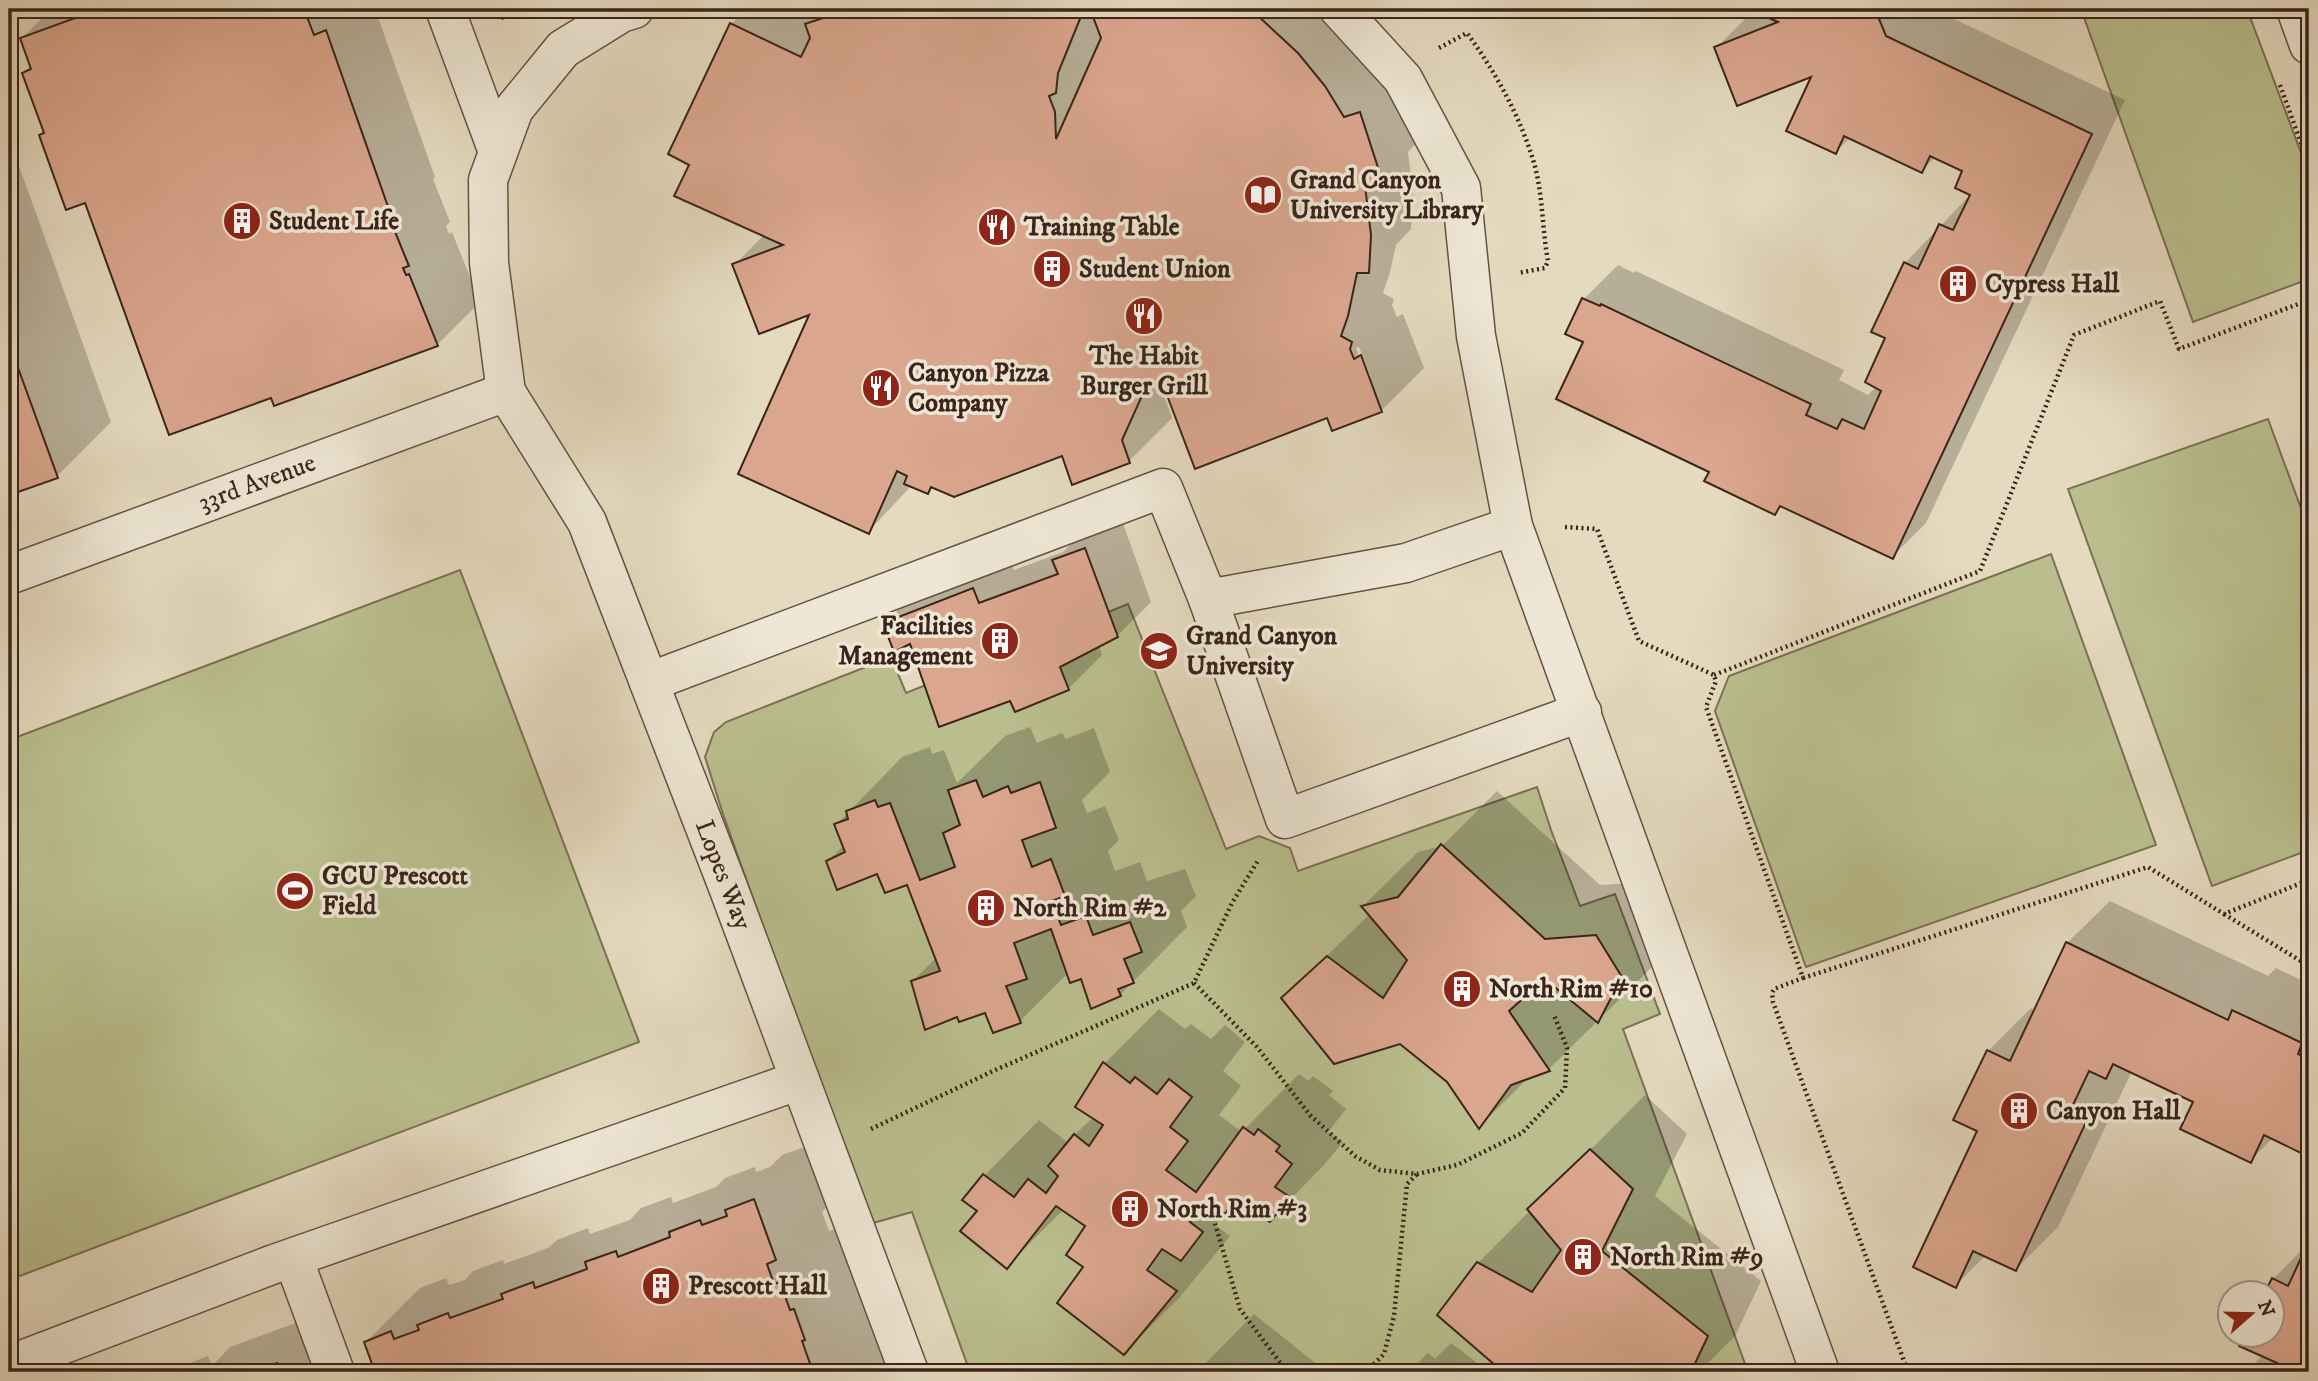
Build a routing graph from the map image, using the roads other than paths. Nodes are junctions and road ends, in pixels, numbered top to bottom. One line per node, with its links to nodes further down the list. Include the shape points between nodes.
1 (445, 9): 6 (street)
2 (634, 9): 6 (street, via 563,49 514,109)
3 (1339, 9): 8 (street, via 1403,79 1461,188 1476,336)
4 (2296, 9): 5 (street)
5 (2309, 45)
6 (498, 152): 7 (street, via 488,180 489,262)
7 (506, 392): 9 (street, 33rd Avenue); 11 (street, Lopes Way, via 587,522)
8 (1513, 526): 10 (street, via 1406,563); 12 (street)
9 (9, 575)
10 (1208, 599): 11 (street, via 1163,488); 12 (street, via 1285,819)
11 (649, 682): 13 (street, Lopes Way)
12 (1582, 712): 18 (street)
13 (800, 1080): 14 (street); 17 (street, Lopes Way)
14 (293, 1258): 15 (street); 16 (street)
15 (9, 1365)
16 (335, 1372)
17 (909, 1372)
18 (1820, 1372)

